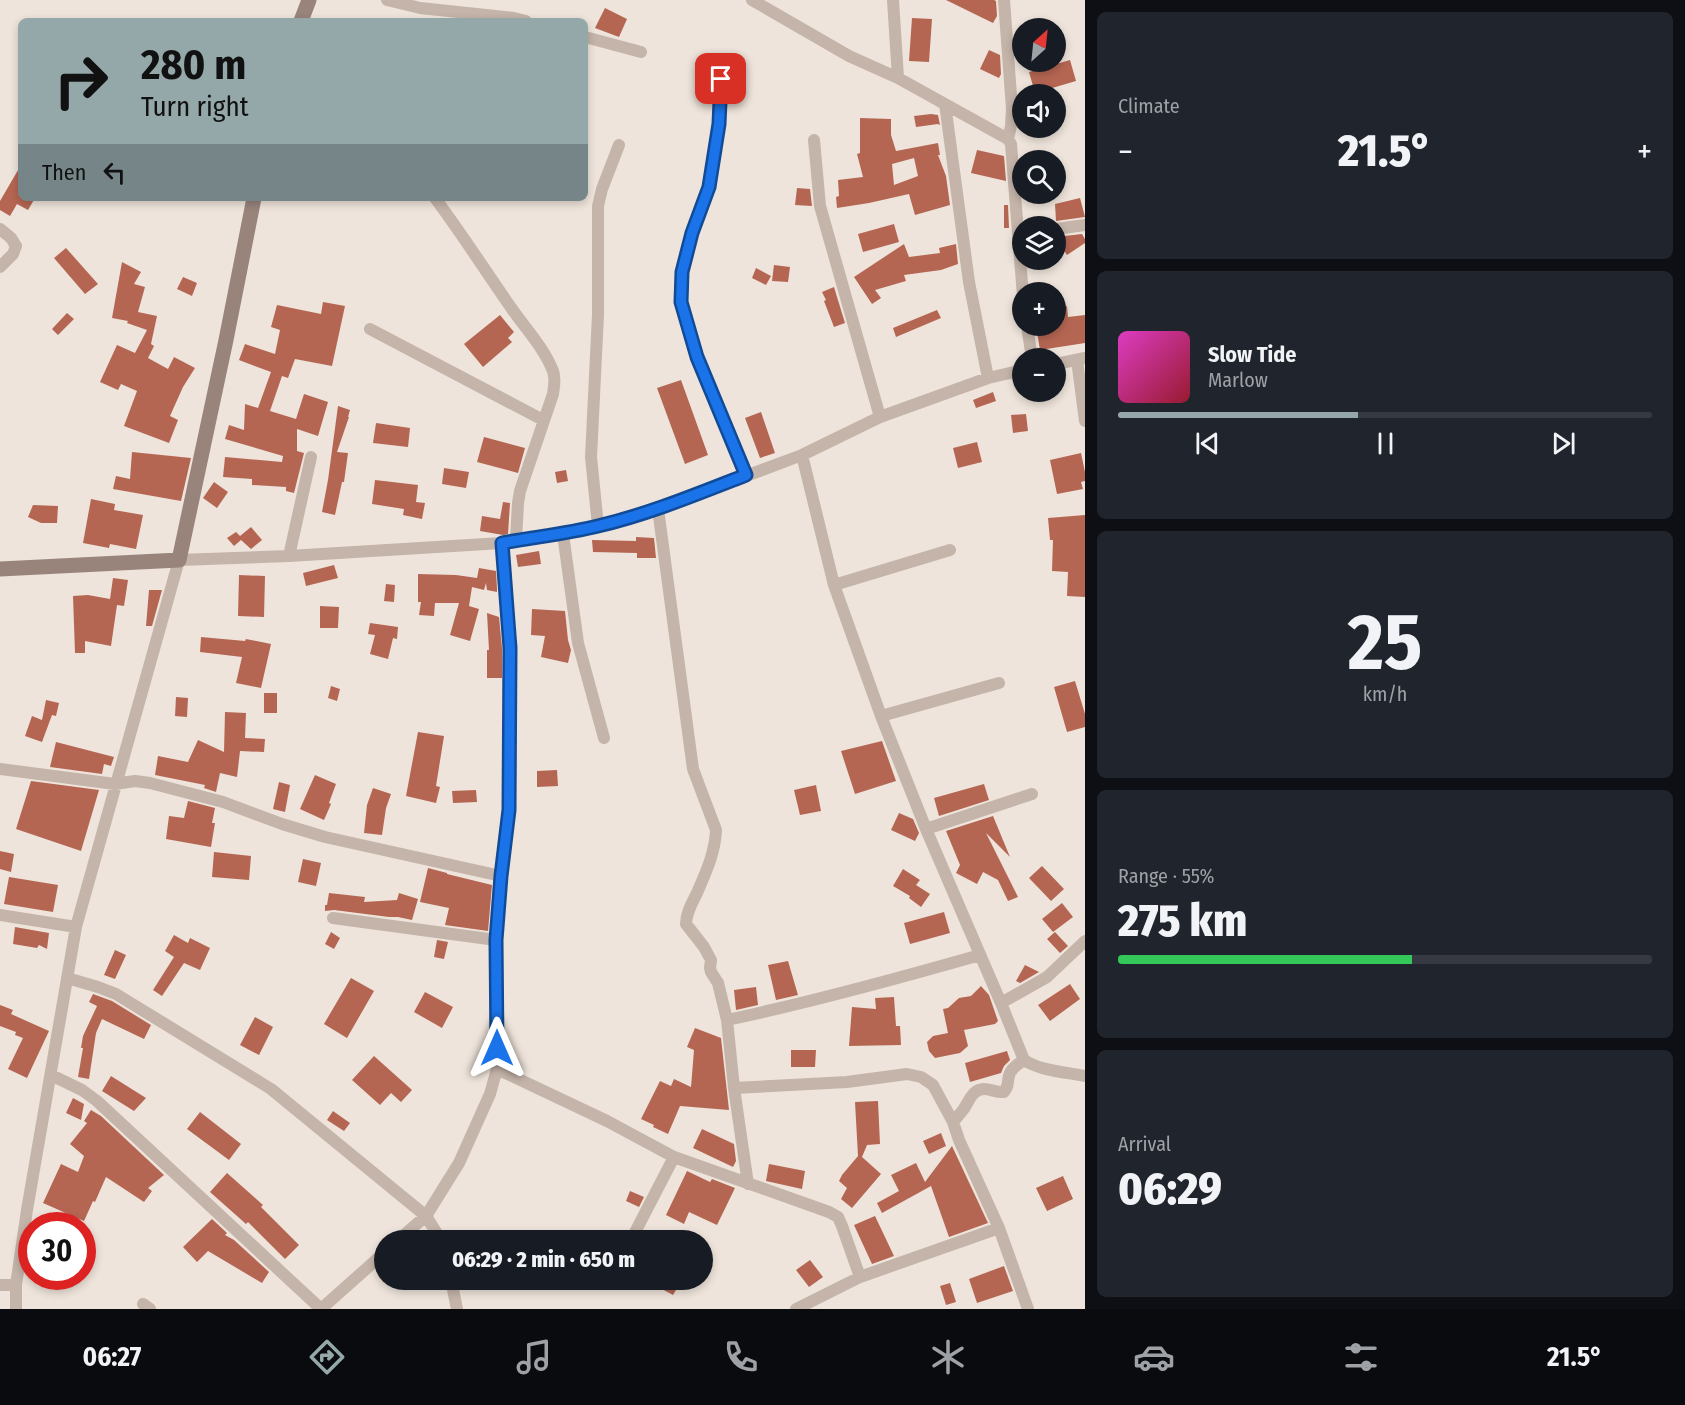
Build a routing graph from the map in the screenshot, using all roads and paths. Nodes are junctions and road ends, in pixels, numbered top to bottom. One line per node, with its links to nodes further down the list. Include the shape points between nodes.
1 (309, 0): 6 (main road)
2 (387, 0): 7 (street, via 420,8)
3 (752, 0): 10 (street, via 849,56)
4 (893, 0): 10 (street)
5 (1004, 0): 13 (street, via 1012,109)
6 (302, 18)
7 (514, 18)
8 (588, 38): 9 (street)
9 (641, 52)
10 (898, 78): 12 (street)
11 (721, 79): 33 (street, via 709,187 682,272 681,302 697,357)
12 (945, 104): 13 (street); 27 (street, via 969,282)
13 (1008, 139): 18 (street)
14 (814, 140): 28 (street, via 820,206)
15 (619, 145): 35 (street, via 598,206 598,315 591,457)
16 (253, 201): 41 (main road)
17 (437, 201): 29 (street, via 554,372 555,383)
18 (1019, 216)
19 (1085, 225): 20 (street)
20 (1066, 227)
21 (0, 229): 22 (street, via 16,246)
22 (0, 267)
23 (370, 329): 29 (street)
24 (1081, 359): 25 (street); 30 (street)
25 (1066, 362)
26 (1012, 373): 27 (street)
27 (988, 378): 28 (street)
28 (880, 417): 31 (street)
29 (543, 420): 37 (street, via 520,491)
30 (1085, 421)
31 (802, 454): 33 (street); 43 (street)
32 (311, 457): 40 (street)
33 (746, 475): 34 (street)
34 (658, 509): 35 (street); 60 (street, via 693,769 716,830 710,864 686,924 711,960 710,968)
35 (598, 526): 36 (street)
36 (563, 534): 37 (street); 46 (street, via 578,643)
37 (516, 540): 38 (street)
38 (502, 543): 40 (street); 51 (street, via 510,682 509,810)
39 (950, 549): 43 (street)
40 (290, 556): 41 (street)
41 (179, 560): 42 (main road); 48 (street)
42 (0, 569)
43 (834, 585): 45 (street)
44 (999, 683): 45 (street)
45 (882, 716): 50 (street)
46 (603, 738)
47 (0, 769): 48 (street)
48 (115, 784): 51 (street, via 150,783 223,802 325,837); 54 (street)
49 (1032, 794): 50 (street)
50 (926, 829): 57 (street)
51 (501, 876): 55 (street)
52 (0, 915): 54 (street)
53 (333, 918): 55 (street)
54 (76, 927): 58 (street)
55 (496, 940): 62 (street)
56 (1085, 942): 59 (street, via 1047,977)
57 (980, 955): 59 (street); 60 (street)
58 (67, 978): 63 (street); 69 (street, via 116,994 271,1089)
59 (1002, 1003): 61 (street)
60 (727, 1020): 65 (street)
61 (1024, 1060): 64 (street, via 1042,1068); 66 (street, via 1012,1069 1004,1092 978,1090)
62 (497, 1069): 67 (street); 69 (street, via 459,1163)
63 (51, 1076): 77 (street); 80 (street, via 97,1101)
64 (1085, 1076)
65 (734, 1088): 66 (street, via 847,1082 907,1074 933,1085); 68 (street)
66 (953, 1122): 70 (street)
67 (674, 1157): 68 (street); 73 (street)
68 (748, 1184): 75 (street, via 838,1217)
69 (426, 1216): 71 (street); 72 (street)
70 (999, 1228): 75 (street); 83 (street)
71 (410, 1230)
72 (435, 1230)
73 (636, 1230)
74 (374, 1262): 80 (street)
75 (860, 1277): 82 (street)
76 (0, 1285): 77 (street)
77 (16, 1286): 79 (street)
78 (453, 1290): 81 (street)
79 (16, 1309)
80 (321, 1309)
81 (457, 1309)
82 (796, 1309)
83 (1028, 1309)

